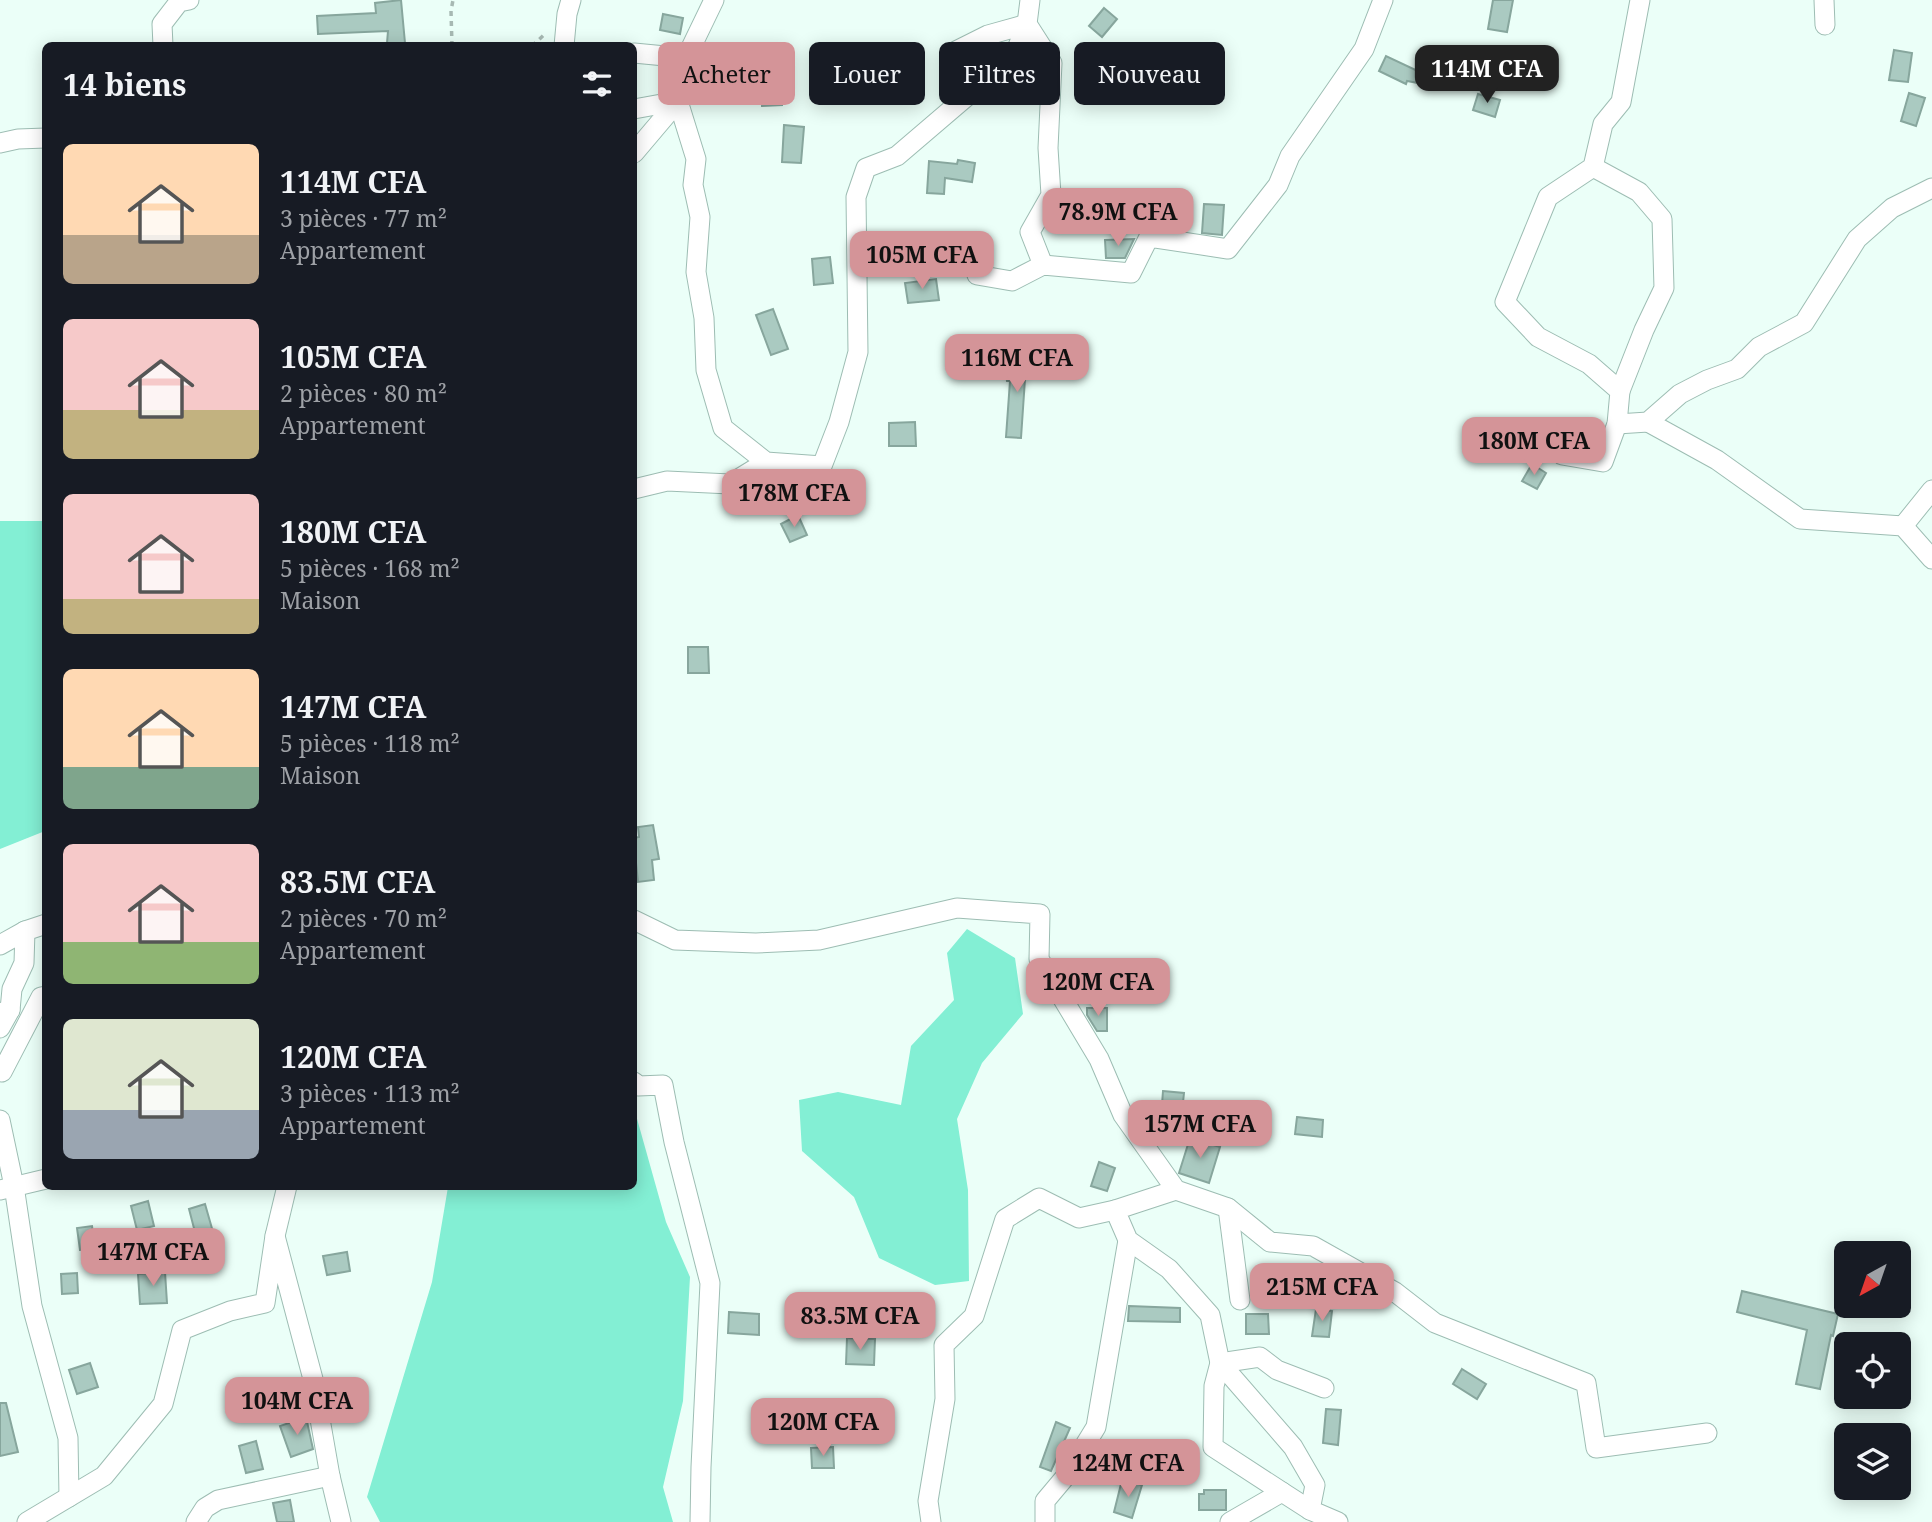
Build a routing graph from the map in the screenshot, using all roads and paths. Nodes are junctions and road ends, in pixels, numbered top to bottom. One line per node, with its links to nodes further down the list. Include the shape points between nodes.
1 (189, 0): 11 (street, via 179,2 162,24)
2 (453, 0): 12 (path)
3 (571, 0): 13 (street)
4 (714, 0): 14 (street)
5 (1030, 0): 9 (street)
6 (1384, 0): 27 (street, via 1364,49 1290,156 1278,185 1228,249 1149,237 1131,273)
7 (1640, 0): 25 (street, via 1621,102 1603,124)
8 (1825, 0): 10 (street)
9 (1027, 24): 15 (street); 27 (street, via 1052,63 1051,195 1030,232); 33 (street, via 1014,56 897,156 866,168 856,197 858,352 839,422 822,466)
10 (1825, 25)
11 (163, 42)
12 (452, 42)
13 (565, 42)
14 (694, 42)
15 (976, 42)
16 (637, 54): 17 (street)
17 (658, 56)
18 (658, 105): 21 (street)
19 (675, 105): 24 (street)
20 (679, 105): 33 (street, via 696,159 693,185 700,217 696,272 706,370 723,428)
21 (637, 108)
22 (42, 138): 23 (street)
23 (0, 144)
24 (637, 149)
25 (1592, 166): 29 (street, via 1639,192 1662,219 1664,288); 29 (street, via 1548,197 1505,302 1538,337 1589,364)
26 (1932, 188): 30 (street, via 1892,208 1857,239 1804,323 1759,347 1737,369 1680,394)
27 (1043, 265): 28 (street, via 1012,281)
28 (977, 275)
29 (1620, 391): 31 (street)
30 (1648, 422): 31 (street); 36 (street, via 1717,460 1800,519)
31 (1617, 424): 32 (street, via 1603,462)
32 (1562, 455)
33 (766, 463): 34 (street, via 730,484 667,481)
34 (637, 488)
35 (1932, 490): 36 (street)
36 (1903, 526): 37 (street)
37 (1932, 559)
38 (637, 921): 51 (street, via 675,940 756,943 819,940 957,908 1040,914 1039,959 1100,1059 1123,1115)
39 (42, 925): 40 (street)
40 (25, 931): 41 (street); 43 (street, via 24,963)
41 (0, 945)
42 (42, 997): 45 (street)
43 (5, 1012): 44 (street)
44 (0, 1028)
45 (1, 1073)
46 (637, 1085): 67 (street, via 663,1085 710,1283)
47 (0, 1120): 49 (street)
48 (42, 1180): 49 (street)
49 (7, 1188): 62 (street, via 32,1306 68,1438)
50 (286, 1190): 54 (street)
51 (1176, 1190): 52 (street); 53 (street)
52 (1228, 1208): 56 (street); 59 (street, via 1270,1242 1312,1246 1395,1292 1435,1323 1586,1384 1597,1448)
53 (1115, 1210): 55 (street); 68 (street, via 1079,1218 1039,1198 1005,1219 974,1317 944,1345 945,1399 928,1502)
54 (275, 1236): 60 (street, via 313,1379); 62 (street, via 265,1303 182,1330 163,1405 104,1476)
55 (1128, 1240): 57 (street, via 1169,1269 1210,1315); 69 (street, via 1097,1427 1045,1501)
56 (1240, 1300)
57 (1220, 1363): 58 (street, via 1260,1357 1277,1370); 61 (street, via 1214,1386 1213,1447); 63 (street, via 1293,1447 1315,1485)
58 (1324, 1388)
59 (1707, 1433)
60 (330, 1476): 65 (street, via 218,1500 205,1508); 66 (street)
61 (1282, 1492): 63 (street); 70 (street)
62 (69, 1497): 64 (street)
63 (1310, 1510): 71 (street)
64 (27, 1522)
65 (196, 1522)
66 (341, 1522)
67 (700, 1522)
68 (931, 1522)
69 (1045, 1522)
70 (1230, 1522)
71 (1338, 1522)

